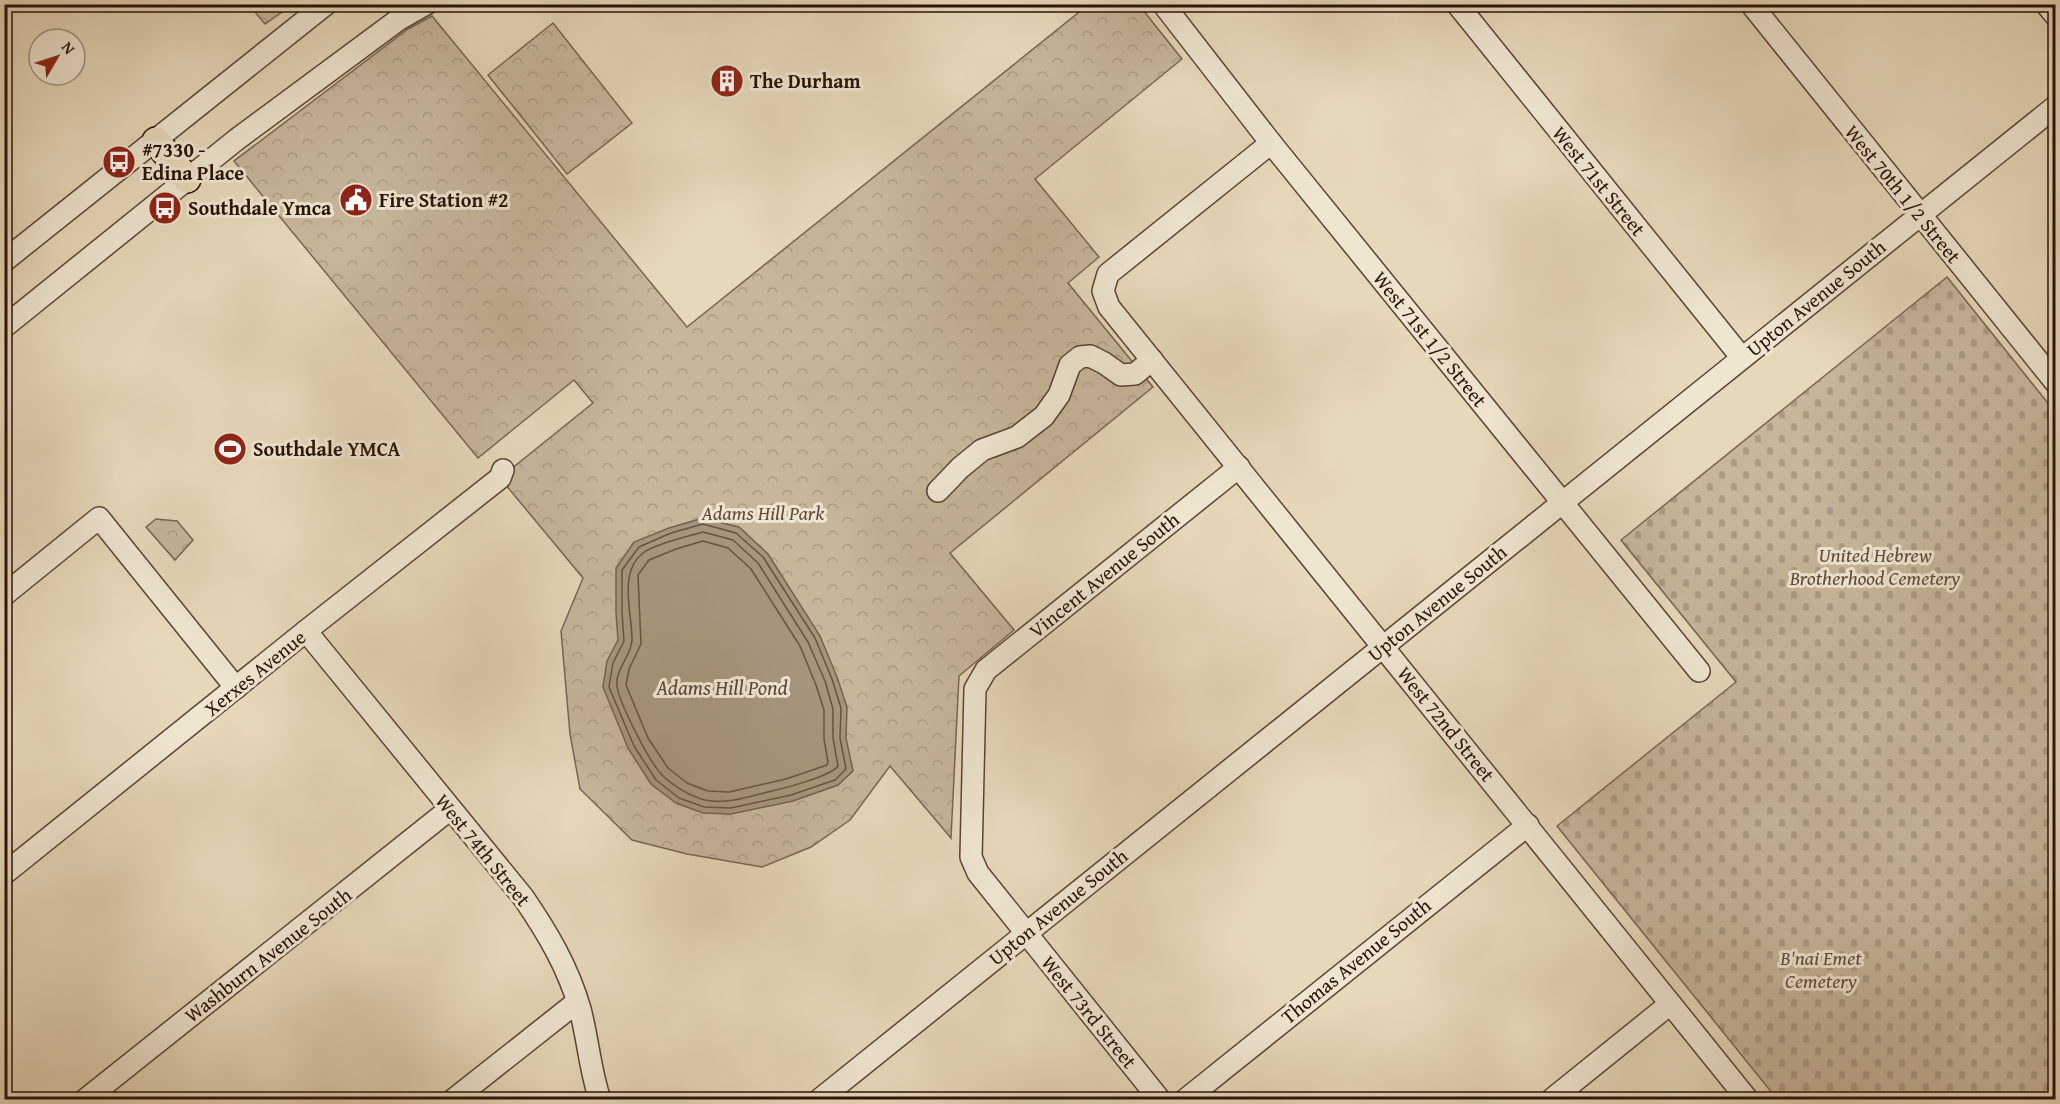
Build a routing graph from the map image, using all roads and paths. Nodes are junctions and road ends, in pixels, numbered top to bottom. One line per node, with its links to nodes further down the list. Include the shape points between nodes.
1 (326, 4): 9 (street)
2 (426, 4): 11 (street, via 328,71)
3 (1163, 4): 10 (street, West 71st 1/2 Street)
4 (1457, 4): 15 (street, West 71st Street)
5 (1752, 4): 12 (street, West 70th 1/2 Street)
6 (2046, 4): 7 (street)
7 (2055, 16)
8 (2055, 106): 12 (street, Upton Avenue South)
9 (156, 141): 11 (main road); 13 (street)
10 (1271, 143): 16 (street, West 72nd Street, via 1108,274 1103,291 1110,307); 21 (street, West 71st 1/2 Street)
11 (187, 179): 14 (street)
12 (1920, 215): 15 (street, Upton Avenue South); 17 (street, West 70th 1/2 Street)
13 (4, 261)
14 (4, 327)
15 (1742, 358): 21 (street, Upton Avenue South)
16 (1152, 360): 18 (street, West 72nd Street); 20 (street, via 1135,374 1121,375 1090,356 1080,357 1070,365 1059,395 1044,416 1017,437 982,450)
17 (2055, 383)
18 (1239, 467): 24 (street, West 72nd Street); 27 (street, Vincent Avenue South, via 986,670)
19 (503, 470): 23 (street, Xerxes Avenue, via 492,485)
20 (938, 491)
21 (1562, 502): 24 (street, Upton Avenue South); 25 (street, West 71st 1/2 Street)
22 (4, 595): 26 (street, via 99,518)
23 (306, 632): 26 (street, Xerxes Avenue); 28 (street, West 74th Street)
24 (1383, 646): 29 (street, West 72nd Street); 31 (street, Upton Avenue South)
25 (1699, 672)
26 (236, 688): 30 (street, Xerxes Avenue)
27 (975, 689): 31 (street, West 73rd Street, via 971,857 978,873)
28 (450, 809): 32 (street, West 74th Street, via 547,931); 34 (street, Washburn Avenue South)
29 (1528, 825): 33 (street, West 72nd Street); 39 (street, Thomas Avenue South)
30 (4, 874)
31 (1026, 934): 37 (street, Upton Avenue South); 38 (street, West 73rd Street)
32 (577, 1002): 35 (street); 36 (street, West 74th Street)
33 (1670, 1004): 40 (street); 41 (street, West 72nd Street)
34 (85, 1100)
35 (453, 1100)
36 (600, 1100)
37 (819, 1100)
38 (1160, 1100)
39 (1185, 1100)
40 (1551, 1100)
41 (1748, 1100)

